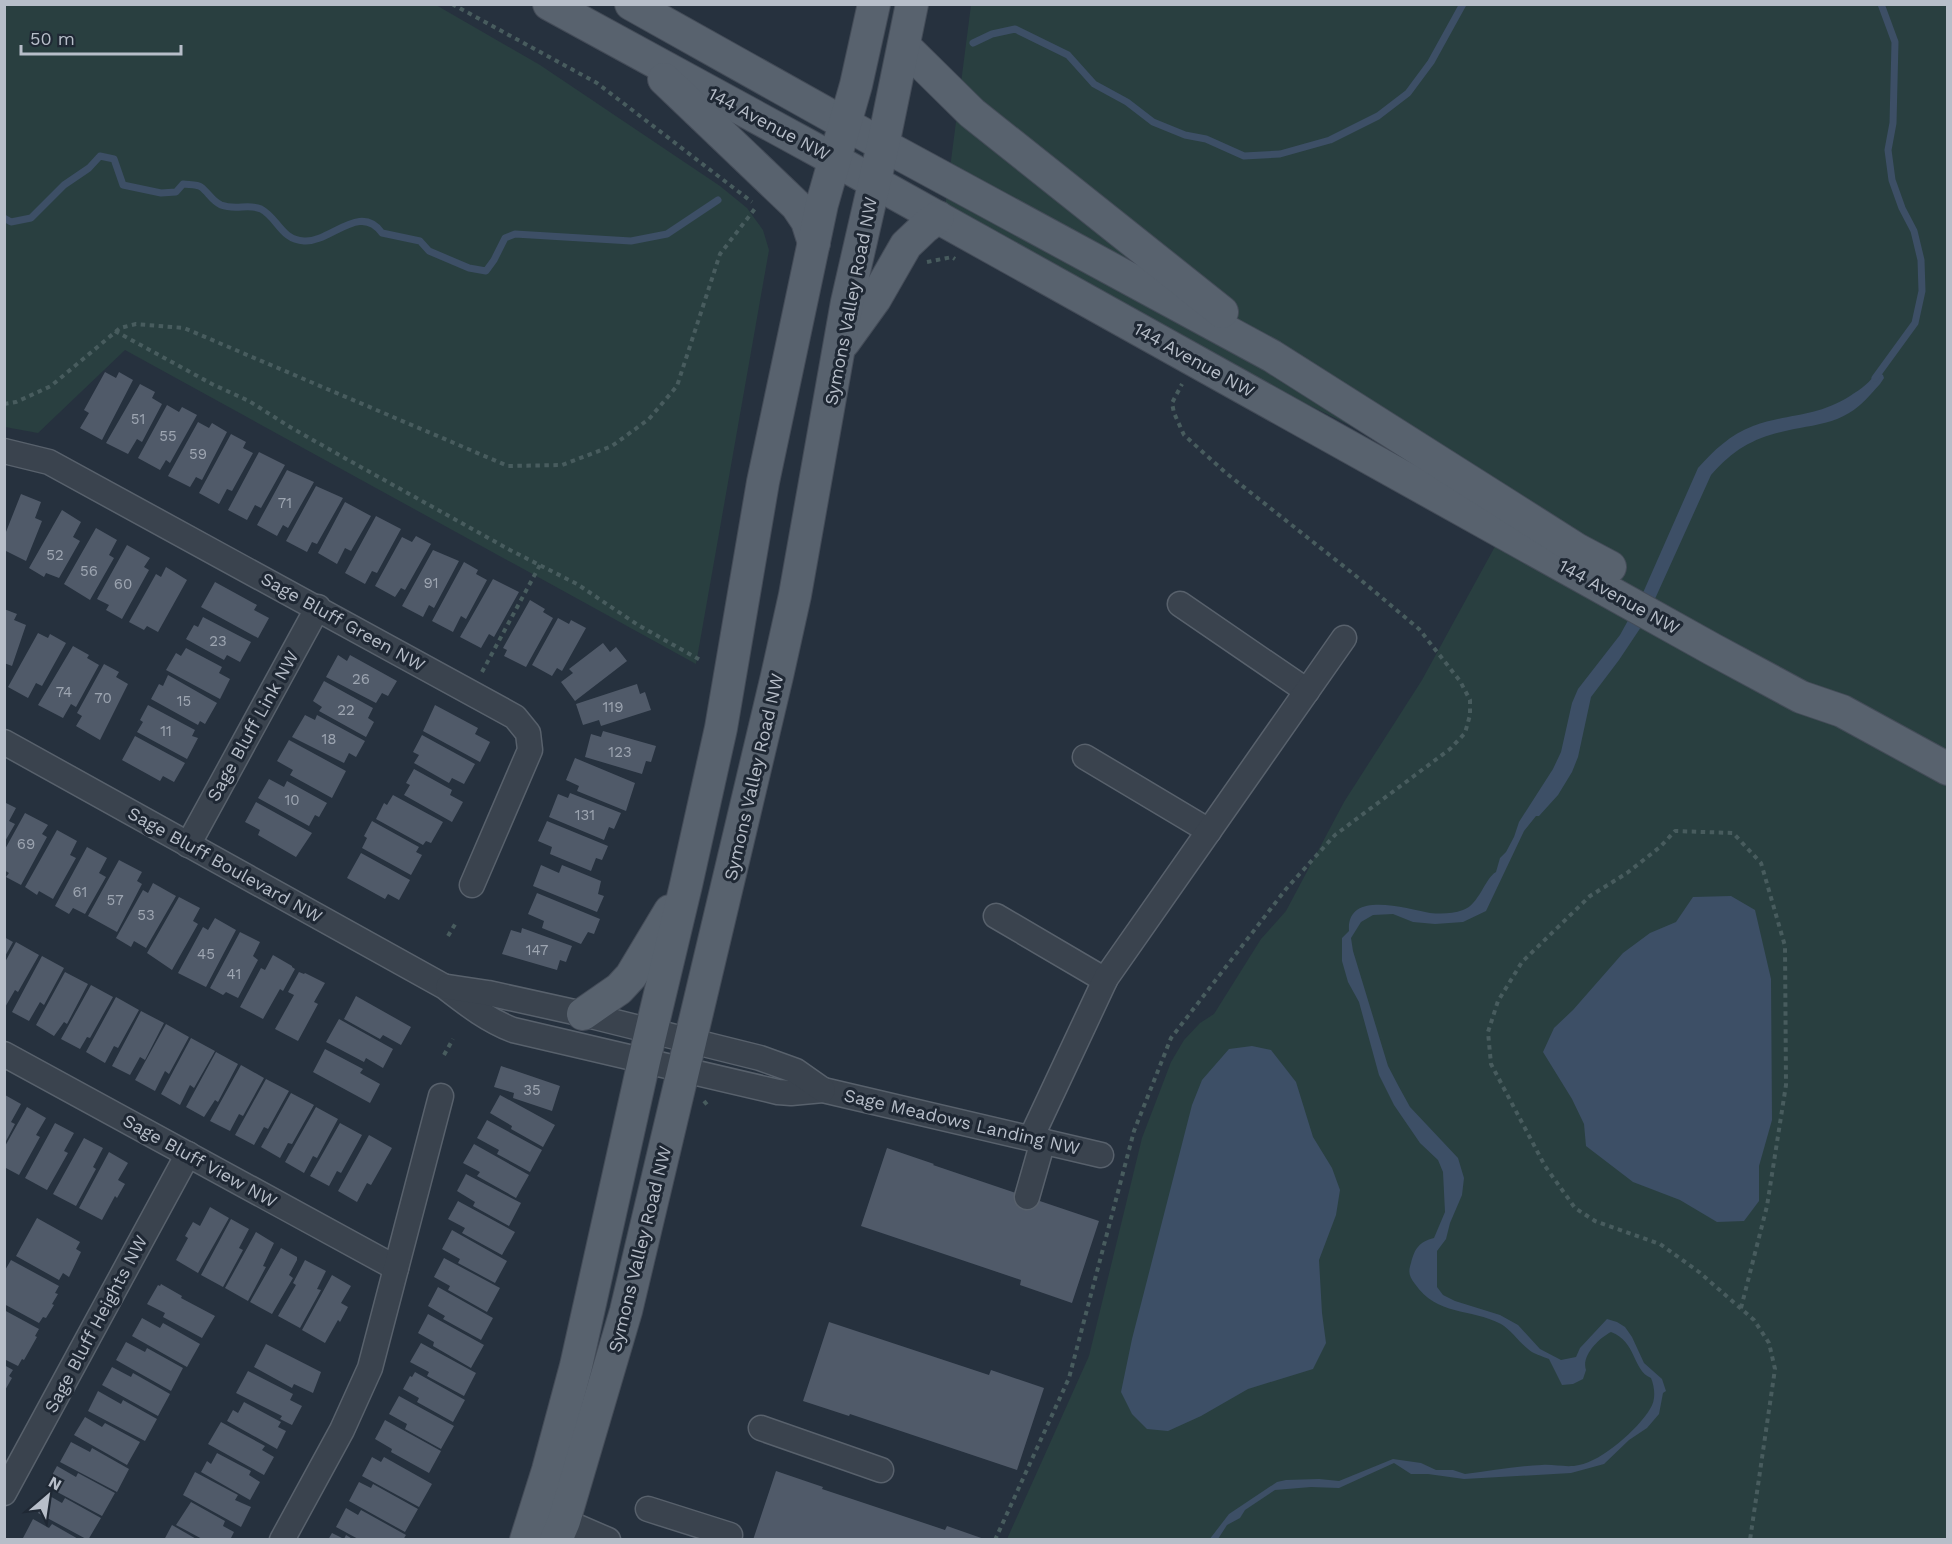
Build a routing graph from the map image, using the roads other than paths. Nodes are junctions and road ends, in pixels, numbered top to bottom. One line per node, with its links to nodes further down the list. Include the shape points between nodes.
1 (549, 4): 6 (main road, 144 Avenue NW)
2 (631, 4): 7 (main road, 144 Avenue NW)
3 (874, 4): 7 (main road, Symons Valley Road NW, via 860,71)
4 (912, 4): 5 (main road, Symons Valley Road NW)
5 (904, 46): 7 (main road, Symons Valley Road NW); 12 (main road, via 972,113 1241,326)
6 (638, 53): 8 (main road, 144 Avenue NW); 10 (main road, via 704,119 768,196 802,213)
7 (864, 134): 8 (main road, Symons Valley Road NW); 8 (main road, Symons Valley Road NW); 12 (main road, 144 Avenue NW)
8 (854, 171): 9 (main road, 144 Avenue NW); 10 (main road, Symons Valley Road NW); 11 (main road, Symons Valley Road NW, via 847,302)
9 (938, 217): 11 (main road, via 906,245 870,307); 14 (main road, 144 Avenue NW)
10 (814, 243): 25 (main road, Symons Valley Road NW, via 763,482 721,728)
11 (840, 347): 31 (main road, Symons Valley Road NW, via 795,595)
12 (1272, 356): 14 (main road, 144 Avenue NW)
13 (4, 451): 16 (street, Sage Bluff Green NW, via 49,462)
14 (1574, 560): 21 (main road, 144 Avenue NW, via 1715,638 1801,697 1842,711)
15 (1180, 604): 18 (street)
16 (318, 607): 23 (street, Sage Bluff Link NW); 24 (street, Sage Bluff Green NW, via 515,717 528,734 530,750)
17 (1344, 638): 18 (street)
18 (1307, 692): 22 (street)
19 (4, 742): 23 (street, Sage Bluff Boulevard NW)
20 (1085, 757): 22 (street)
21 (1947, 769)
22 (1209, 831): 27 (street)
23 (188, 845): 28 (street, Sage Bluff Boulevard NW)
24 (472, 885)
25 (686, 885): 29 (main road, via 631,976); 30 (main road, Symons Valley Road NW)
26 (996, 916): 27 (street)
27 (1105, 980): 37 (street)
28 (445, 987): 29 (street, Sage Bluff Boulevard NW); 33 (street, Sage Bluff Boulevard NW, via 477,1012 513,1030)
29 (584, 1014): 30 (street, Sage Bluff Boulevard NW)
30 (651, 1030): 31 (street, Sage Bluff Boulevard NW); 33 (main road, Symons Valley Road NW)
31 (692, 1040): 34 (main road, Symons Valley Road NW); 35 (street, Sage Meadows Landing NW, via 779,1064)
32 (4, 1054): 38 (street, Sage Bluff View NW)
33 (644, 1061): 34 (street, Sage Bluff Boulevard NW); 49 (main road, Symons Valley Road NW, via 576,1366)
34 (684, 1071): 35 (street, Sage Meadows Landing NW, via 778,1092); 46 (main road, Symons Valley Road NW, via 626,1311)
35 (823, 1090): 37 (street, Sage Meadows Landing NW)
36 (441, 1096): 41 (street)
37 (1037, 1140): 39 (street, Sage Meadows Landing NW); 40 (street)
38 (188, 1154): 41 (street, Sage Bluff View NW); 44 (street, Sage Bluff Heights NW)
39 (1101, 1155)
40 (1027, 1197)
41 (396, 1268): 48 (street, via 370,1368 342,1430)
42 (761, 1428): 43 (street)
43 (881, 1470)
44 (4, 1493)
45 (648, 1509): 47 (street)
46 (560, 1530): 50 (street)
47 (730, 1535)
48 (282, 1539)
49 (526, 1539)
50 (608, 1539)

